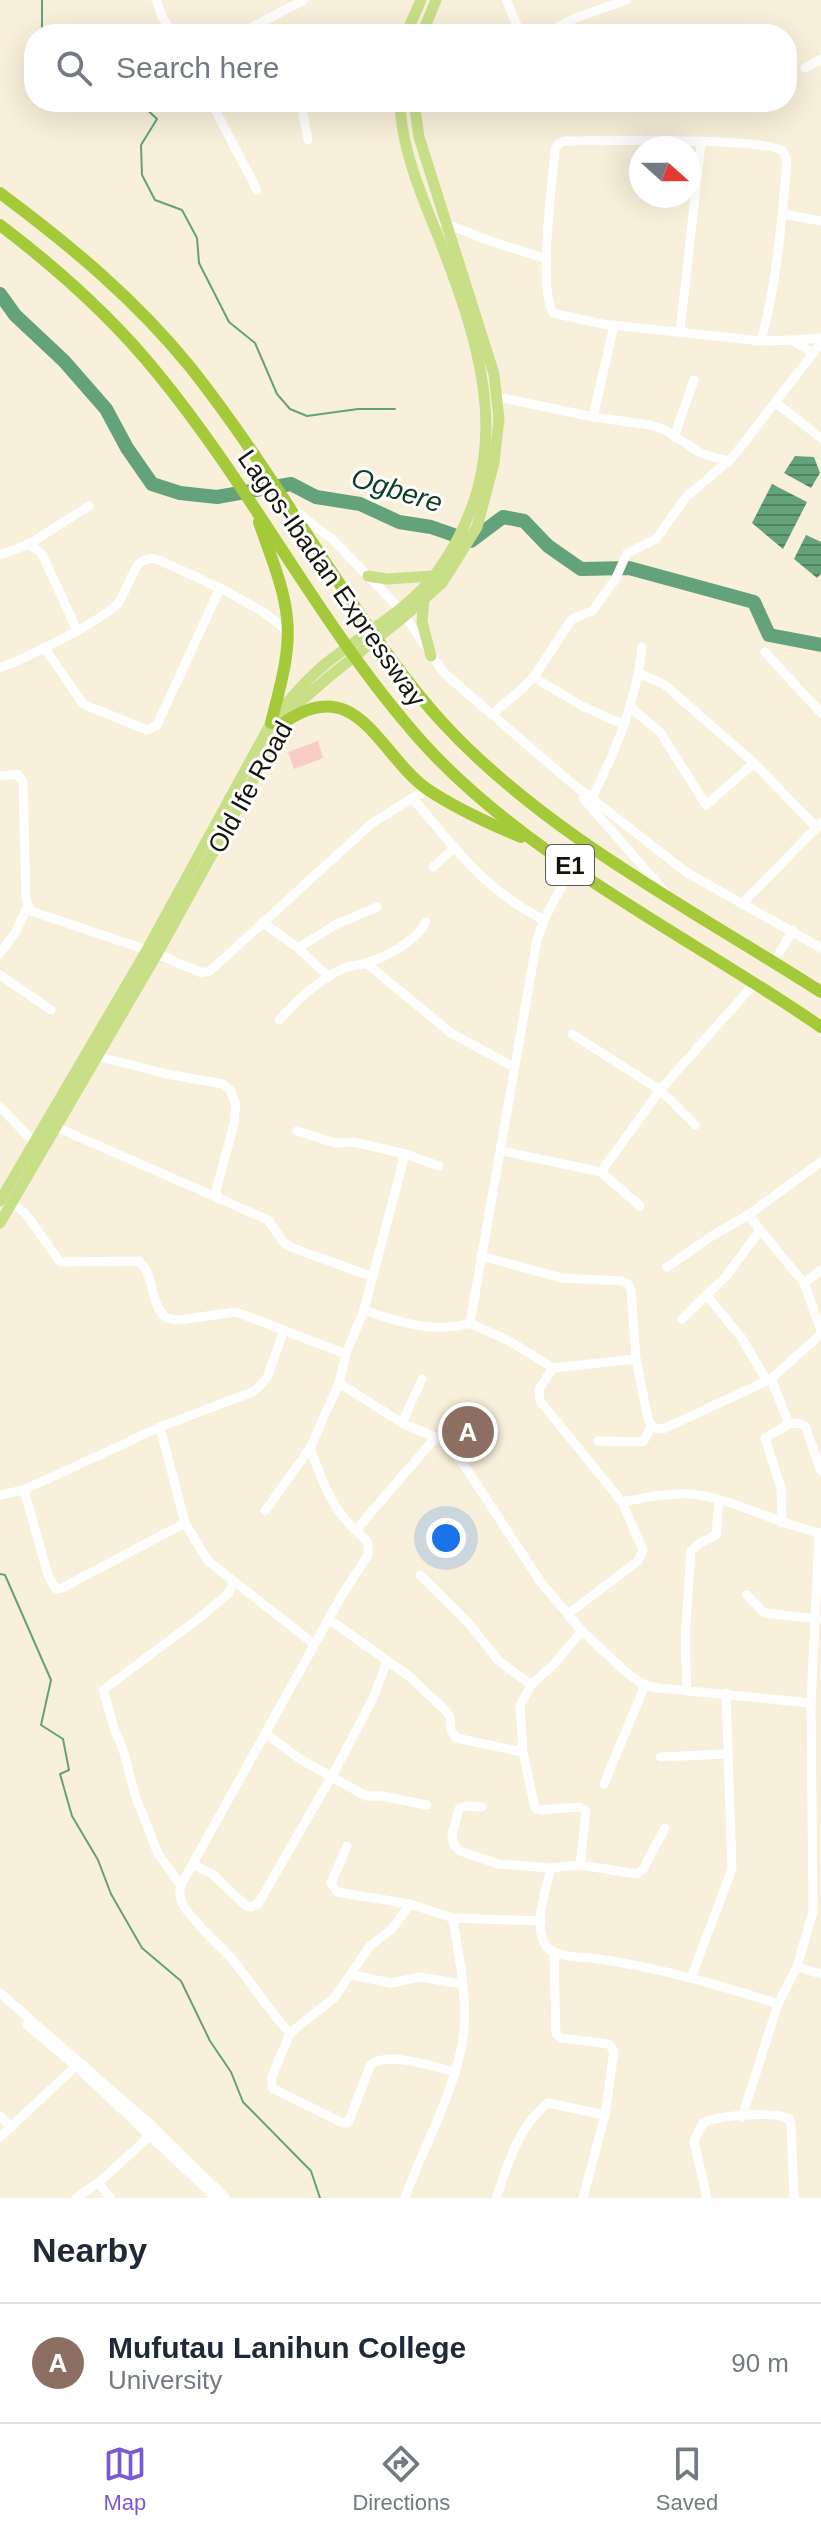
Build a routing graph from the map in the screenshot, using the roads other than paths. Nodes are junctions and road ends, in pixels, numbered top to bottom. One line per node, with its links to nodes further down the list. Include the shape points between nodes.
1 (156, 0): 8 (street)
2 (304, 0): 7 (street)
3 (421, 0): 10 (main road)
4 (436, 0): 11 (main road)
5 (506, 0): 12 (street)
6 (626, 0): 13 (street)
7 (262, 22): 9 (street)
8 (168, 24)
9 (258, 24)
10 (410, 24)
11 (426, 24)
12 (517, 24)
13 (563, 24)
14 (821, 59): 15 (street)
15 (805, 68)
16 (216, 112): 23 (street)
17 (303, 112): 20 (street)
18 (402, 112): 26 (main road, Old Ife Road)
19 (415, 112): 25 (main road, Old Ife Road)
20 (308, 140)
21 (629, 142): 32 (street, via 558,144)
22 (701, 143): 28 (street, via 769,145 783,151)
23 (257, 190)
24 (0, 193): 48 (highway, Lagos-Ibadan Expressway / E1, via 94,267 160,333)
25 (439, 204): 26 (main road); 30 (main road, Old Ife Road)
26 (427, 208): 51 (main road, Old Ife Road, via 471,325 485,390 483,461)
27 (695, 208): 34 (street)
28 (783, 214): 29 (street); 36 (street)
29 (821, 221)
30 (444, 223): 32 (street); 40 (main road, Old Ife Road, via 480,325)
31 (0, 225): 49 (highway, Lagos-Ibadan Expressway / E1, via 58,271 127,338 189,413)
32 (547, 259): 33 (street, via 553,313)
33 (614, 325): 34 (street); 42 (street)
34 (680, 331): 36 (street)
35 (792, 340): 36 (street); 37 (street); 38 (street)
36 (761, 341)
37 (821, 341): 38 (street)
38 (813, 353): 41 (street)
39 (694, 380): 43 (street)
40 (498, 397): 42 (street); 51 (main road, Old Ife Road, via 494,463)
41 (776, 403): 44 (street); 46 (street)
42 (593, 417): 43 (street, via 650,425)
43 (674, 437): 45 (street)
44 (821, 438)
45 (710, 457): 46 (street); 47 (street)
46 (729, 461): 47 (street)
47 (704, 481): 68 (street, via 656,539 627,553 592,611 572,619)
48 (285, 503): 55 (street, via 332,539); 85 (highway, Lagos-Ibadan Expressway / E1, via 383,648 442,723 487,767 564,826)
49 (252, 504): 61 (highway, via 282,593); 81 (highway, Lagos-Ibadan Expressway / E1, via 391,705 449,770)
50 (89, 506): 52 (street)
51 (472, 525): 53 (main road, Old Ife Road)
52 (29, 544): 54 (street); 60 (street, via 42,554)
53 (458, 552): 56 (main road, Old Ife Road); 58 (main road, Old Ife Road, via 442,583)
54 (0, 555)
55 (368, 576): 56 (main road); 59 (street)
56 (434, 576): 59 (main road, Old Ife Road)
57 (220, 588): 60 (street, via 147,557 113,608); 61 (street); 62 (street, via 152,729 83,704)
58 (424, 599): 59 (main road, Old Ife Road); 65 (main road, via 422,622)
59 (402, 612): 65 (street); 72 (main road, Old Ife Road, via 323,666 293,695)
60 (77, 630): 62 (street)
61 (288, 634): 72 (highway)
62 (44, 647): 66 (street)
63 (642, 647): 67 (street)
64 (765, 652): 70 (street)
65 (431, 656): 71 (street)
66 (0, 668)
67 (639, 673): 69 (street); 74 (street, via 665,685)
68 (533, 677): 71 (street); 73 (street)
69 (631, 708): 73 (street); 74 (street, via 660,732 706,805)
70 (821, 713)
71 (491, 715): 76 (street)
72 (278, 722): 77 (highway, via 307,708 345,710 360,717); 95 (main road, Old Ife Road)
73 (624, 725): 79 (street)
74 (754, 763): 80 (street)
75 (0, 776): 87 (street, via 17,774 23,782)
76 (568, 780): 79 (street); 85 (street)
77 (427, 789): 78 (street); 81 (highway)
78 (412, 798): 82 (street); 90 (street, via 371,824)
79 (592, 798): 86 (street, via 686,872)
80 (818, 825): 86 (street)
81 (543, 846): 84 (highway, Lagos-Ibadan Expressway / E1)
82 (453, 849): 83 (street); 89 (street, via 508,901)
83 (433, 867)
84 (572, 867): 89 (street); 102 (highway, Lagos-Ibadan Expressway / E1)
85 (667, 895): 97 (highway, Lagos-Ibadan Expressway / E1)
86 (743, 903): 92 (street)
87 (28, 906): 95 (street, via 38,915); 96 (street)
88 (377, 907): 93 (street)
89 (544, 920): 109 (street)
90 (262, 922): 93 (street); 95 (street, via 210,971 202,973)
91 (426, 922): 98 (street, via 419,935)
92 (793, 930): 94 (street); 97 (street)
93 (298, 948): 101 (street)
94 (821, 948)
95 (152, 952): 100 (main road, Old Ife Road)
96 (0, 953)
97 (774, 962): 103 (highway, Lagos-Ibadan Expressway / E1)
98 (366, 963): 101 (street); 109 (street, via 451,1033)
99 (0, 975): 104 (street)
100 (138, 975): 108 (main road, Old Ife Road); 115 (main road, Old Ife Road)
101 (329, 977): 105 (street)
102 (754, 984): 106 (highway, Lagos-Ibadan Expressway / E1); 110 (street)
103 (821, 992)
104 (51, 1010)
105 (279, 1020)
106 (821, 1027)
107 (572, 1034): 110 (street)
108 (96, 1056): 113 (main road, Old Ife Road); 122 (street, via 223,1084 230,1090 236,1104 234,1124)
109 (514, 1067): 116 (street)
110 (660, 1090): 112 (street); 120 (street)
111 (0, 1107): 115 (street)
112 (695, 1125)
113 (56, 1127): 121 (main road, Old Ife Road); 122 (street)
114 (297, 1131): 117 (street)
115 (35, 1143): 121 (main road, Old Ife Road)
116 (502, 1151): 120 (street); 127 (street)
117 (405, 1154): 119 (street); 130 (street)
118 (821, 1162): 124 (street)
119 (439, 1166)
120 (601, 1172): 123 (street)
121 (4, 1197): 125 (main road, Old Ife Road); 136 (street, via 25,1213 60,1262 139,1261 166,1318 236,1312)
122 (218, 1198): 130 (street, via 268,1220 293,1248)
123 (640, 1206)
124 (748, 1215): 126 (street); 128 (street)
125 (0, 1223)
126 (760, 1230): 131 (street); 132 (street)
127 (481, 1256): 135 (street); 139 (street, via 562,1278 628,1284)
128 (667, 1267)
129 (821, 1270): 131 (street)
130 (373, 1277): 133 (street)
131 (804, 1283): 137 (street)
132 (707, 1296): 134 (street); 142 (street)
133 (364, 1310): 135 (street, via 406,1325); 138 (street)
134 (682, 1319)
135 (470, 1323): 140 (street)
136 (284, 1330): 138 (street); 147 (street, via 267,1378 255,1391)
137 (821, 1332): 142 (street)
138 (346, 1354): 143 (street)
139 (636, 1359): 140 (street); 146 (street)
140 (553, 1368): 155 (street, via 539,1389 540,1401)
141 (422, 1379): 144 (street)
142 (769, 1380): 145 (street); 146 (street, via 663,1429)
143 (339, 1383): 144 (street); 150 (street)
144 (402, 1423): 148 (street)
145 (789, 1424): 151 (street, via 805,1426); 158 (street, via 765,1438 781,1488)
146 (652, 1426): 149 (street, via 643,1442)
147 (160, 1427): 152 (street); 157 (street)
148 (435, 1438): 159 (street); 164 (street, via 454,1452)
149 (598, 1441)
150 (310, 1448): 156 (street); 159 (street, via 324,1485)
151 (821, 1471)
152 (24, 1490): 153 (street); 157 (street, via 56,1589)
153 (0, 1495)
154 (719, 1500): 155 (street, via 691,1494); 158 (street); 172 (street, via 716,1535 691,1551)
155 (622, 1502): 164 (street, via 642,1556)
156 (265, 1511)
157 (185, 1523): 162 (street, via 208,1561)
158 (782, 1523): 160 (street)
159 (356, 1530): 165 (street, via 368,1543 368,1555)
160 (820, 1533): 166 (street)
161 (420, 1575): 170 (street, via 498,1660)
162 (233, 1582): 168 (street); 189 (street, via 229,1593 198,1619 103,1690 158,1854)
163 (747, 1595): 166 (street, via 764,1613)
164 (568, 1614): 167 (street)
165 (330, 1620): 168 (street); 169 (street)
166 (818, 1623): 174 (street)
167 (582, 1631): 170 (street); 171 (street)
168 (314, 1644): 175 (street)
169 (387, 1661): 176 (street, via 445,1710 456,1738); 179 (street, via 363,1720)
170 (531, 1685): 176 (street, via 520,1706)
171 (645, 1685): 172 (street); 180 (street)
172 (687, 1691): 173 (street)
173 (726, 1693): 174 (street); 177 (street)
174 (811, 1703): 188 (street)
175 (266, 1734): 179 (street); 185 (street)
176 (523, 1752): 186 (street, via 535,1808 586,1811)
177 (727, 1754): 178 (street); 197 (street, via 732,1869)
178 (660, 1757)
179 (332, 1775): 181 (street, via 366,1796); 185 (street, via 258,1904 245,1905 211,1873)
180 (604, 1784)
181 (427, 1805)
182 (482, 1807): 187 (street, via 459,1809 452,1835 460,1851 498,1864)
183 (665, 1828): 186 (street, via 640,1873)
184 (347, 1846): 190 (street, via 333,1888 344,1895)
185 (194, 1865): 189 (street)
186 (580, 1865): 187 (street)
187 (551, 1868): 192 (street)
188 (818, 1878): 194 (street)
189 (181, 1885): 203 (street, via 180,1900)
190 (410, 1904): 191 (street); 196 (street, via 392,1929 370,1946)
191 (453, 1918): 192 (street); 198 (street)
192 (541, 1921): 193 (street, via 546,1945)
193 (554, 1953): 197 (street); 206 (street, via 556,2034 609,2044 614,2051)
194 (797, 1967): 195 (street); 201 (street)
195 (821, 1974)
196 (352, 1975): 198 (street, via 391,1983 420,1977); 203 (street, via 321,2010)
197 (691, 1978): 201 (street)
198 (462, 1984): 205 (street, via 464,2031)
199 (0, 1993): 202 (street)
200 (0, 2002): 202 (street)
201 (778, 2004): 208 (street)
202 (42, 2033): 204 (street); 210 (street)
203 (290, 2033): 205 (street, via 272,2088 343,2123 348,2123 371,2064 377,2061 410,2061)
204 (76, 2066): 209 (street); 210 (street)
205 (454, 2072): 217 (street)
206 (605, 2115): 218 (street, via 548,2103 538,2110 518,2138); 219 (street)
207 (0, 2116): 209 (street)
208 (742, 2117): 220 (street, via 710,2119 697,2131 694,2141); 221 (street, via 789,2119)
209 (12, 2127): 211 (street)
210 (153, 2134): 212 (street); 215 (street); 216 (street)
211 (0, 2137)
212 (98, 2183): 213 (street); 214 (street)
213 (76, 2198)
214 (111, 2198)
215 (216, 2198)
216 (226, 2198)
217 (405, 2198)
218 (496, 2198)
219 (583, 2198)
220 (707, 2198)
221 (794, 2198)

